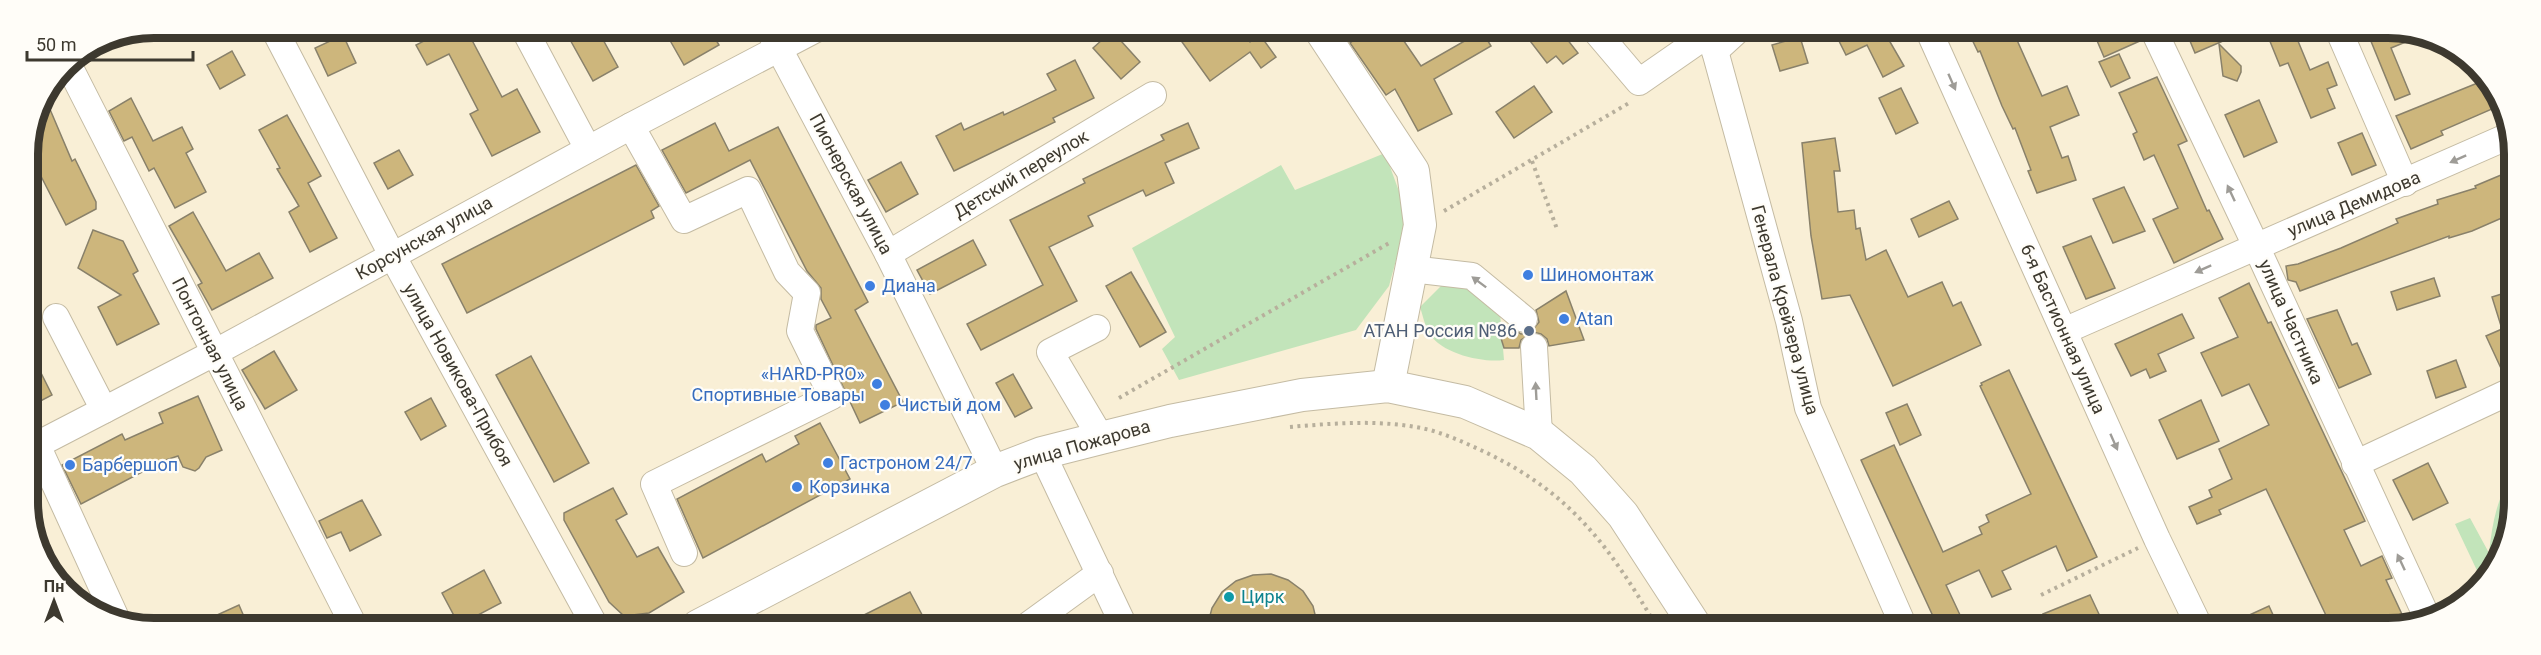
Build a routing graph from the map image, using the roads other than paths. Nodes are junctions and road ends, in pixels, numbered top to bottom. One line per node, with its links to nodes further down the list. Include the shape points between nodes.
1 (279, 38): 18 (street, улица Новикова-Прибоя)
2 (529, 38): 14 (street)
3 (773, 38): 12 (street, Корсунская улица); 17 (street, Пионерская улица)
4 (1326, 38): 19 (main road, via 1413,171 1420,225)
5 (1600, 38): 9 (street, via 1636,91)
6 (1932, 38): 23 (street, 6-я Бастионная улица, one-way to 23)
7 (2157, 38): 16 (street, улица Частника, one-way to 7)
8 (2342, 38): 15 (street)
9 (1702, 39): 41 (street, Генерала Крейзера улица, via 1789,321 1808,408)
10 (72, 71): 25 (street, Понтонная улица)
11 (1153, 95): 17 (street, Детский переулок)
12 (631, 126): 14 (street, Корсунская улица); 36 (street, via 684,220 748,190 788,272 807,293 800,331 831,396 654,484)
13 (2502, 139): 15 (street, улица Демидова, one-way to 15)
14 (588, 149): 18 (street, Корсунская улица)
15 (2405, 183): 16 (street, улица Демидова)
16 (2256, 246): 23 (street, улица Демидова, one-way to 23); 34 (street, улица Частника)
17 (888, 254): 35 (street, Пионерская улица)
18 (393, 255): 25 (street, Корсунская улица); 44 (street, улица Новикова-Прибоя)
19 (1411, 269): 21 (street, one-way to 19, via 1472,276); 26 (main road)
20 (56, 317): 28 (street)
21 (1524, 319)
22 (1097, 328): 30 (street, via 1050,352)
23 (2064, 331): 42 (street, 6-я Бастионная улица, one-way to 42)
24 (1533, 347): 29 (street, one-way to 24)
25 (214, 353): 28 (street, Корсунская улица); 43 (street, Понтонная улица)
26 (1388, 386): 29 (main road, улица Пожарова, via 1465,402); 30 (main road, улица Пожарова, via 1302,395)
27 (2504, 394): 34 (street)
28 (104, 410): 31 (street, Корсунская улица)
29 (1539, 434): 40 (main road, улица Пожарова, via 1583,470 1623,515)
30 (1101, 438): 32 (main road, улица Пожарова)
31 (37, 445)
32 (1042, 453): 35 (main road, улица Пожарова); 37 (street)
33 (37, 456): 38 (street)
34 (2355, 464): 39 (street, улица Частника, one-way to 34)
35 (995, 471): 45 (main road, улица Пожарова)
36 (684, 553)
37 (1100, 573): 46 (street); 47 (street)
38 (112, 610)
39 (2424, 612)
40 (1690, 617)
41 (1900, 617)
42 (2195, 617)
43 (350, 618)
44 (591, 618)
45 (714, 618)
46 (1039, 618)
47 (1120, 618)

